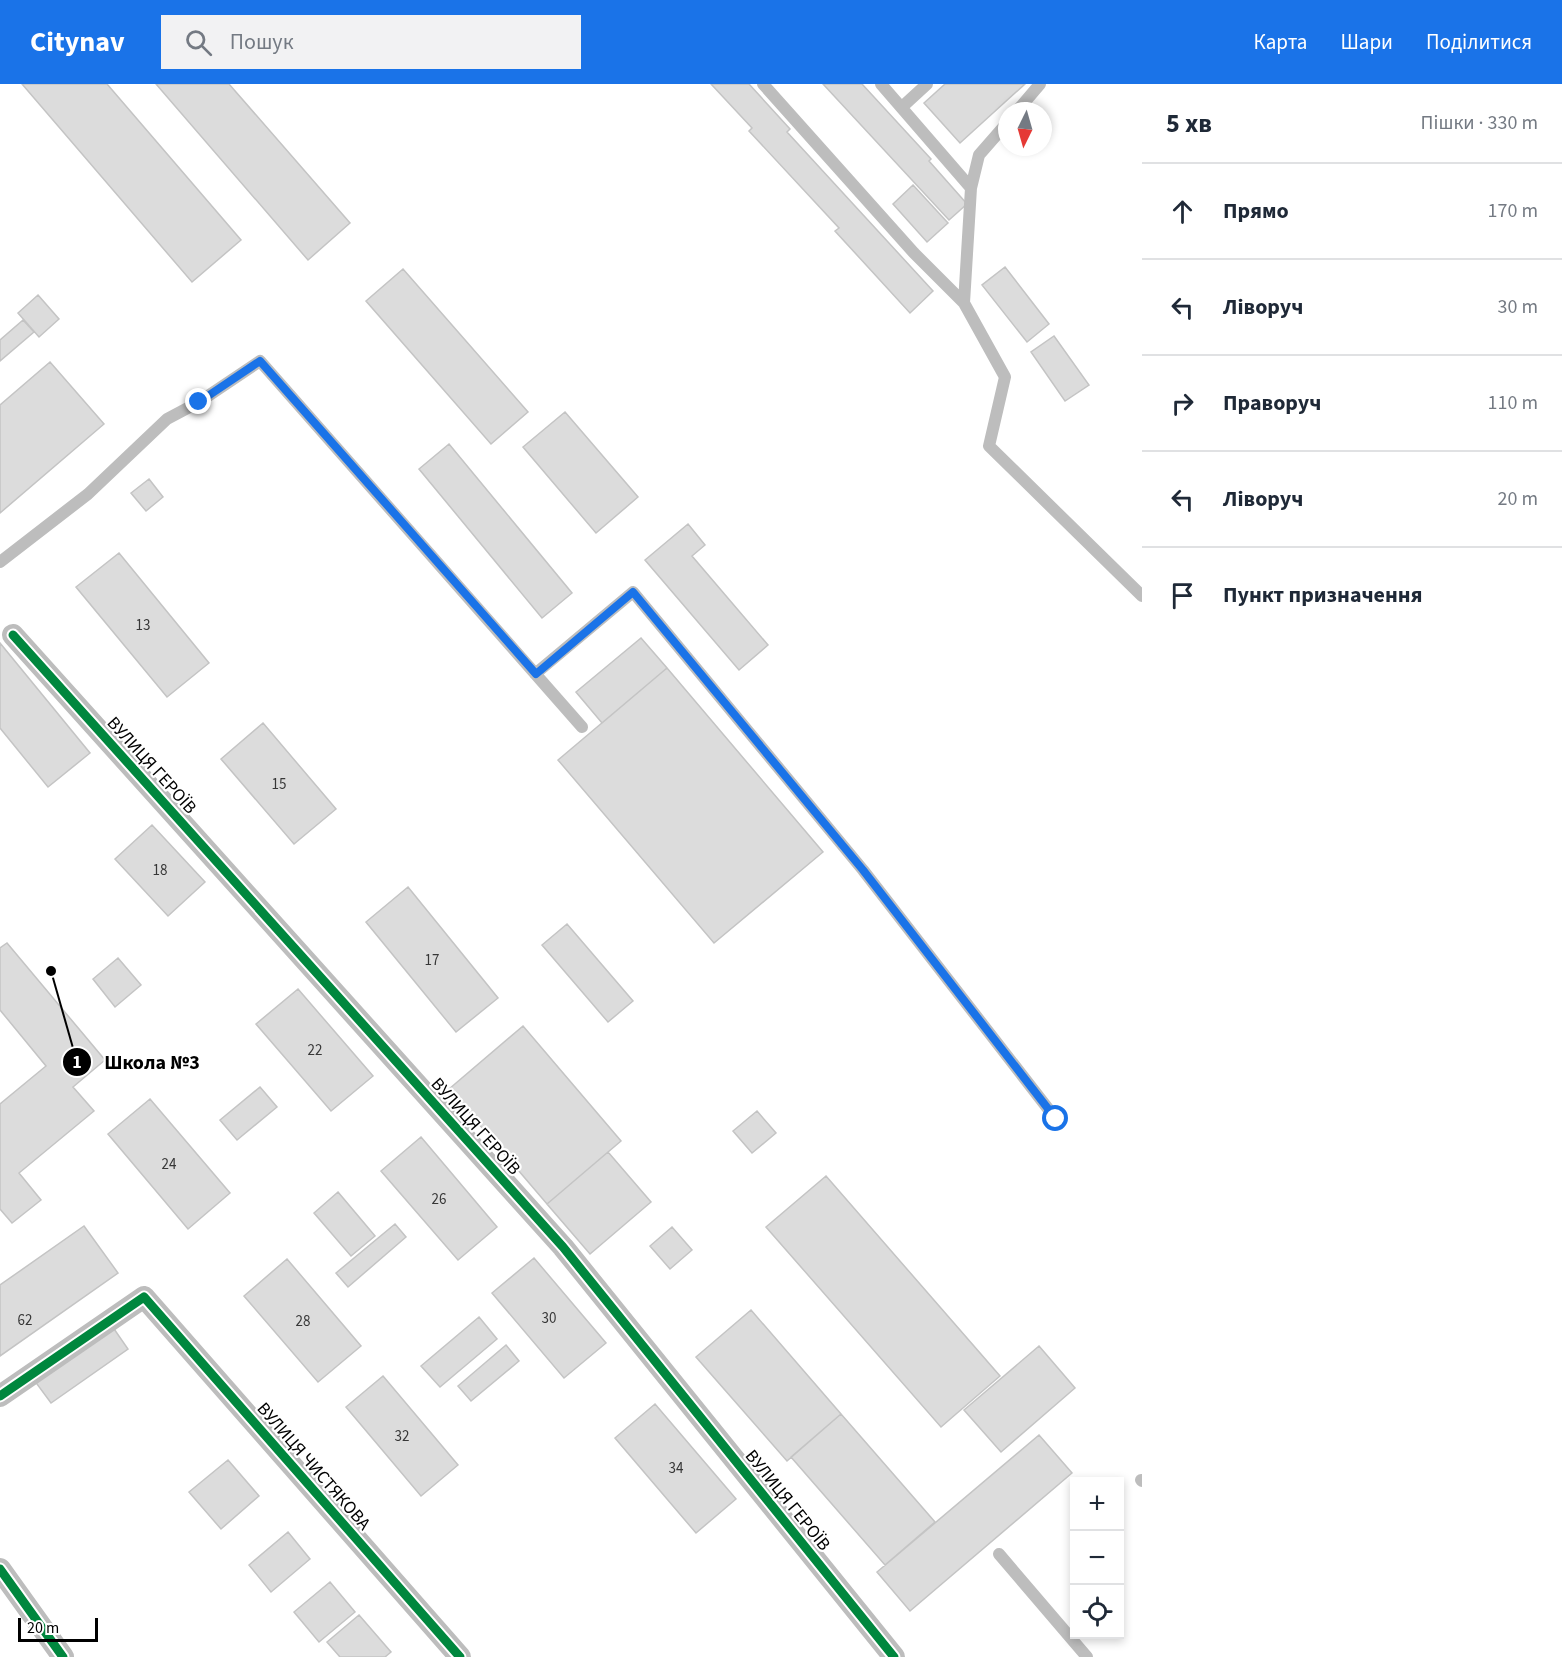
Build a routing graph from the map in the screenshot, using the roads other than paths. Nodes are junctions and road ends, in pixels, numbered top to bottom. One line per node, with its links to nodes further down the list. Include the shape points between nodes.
1 (764, 84): 9 (lane, via 914,253)
2 (881, 84): 6 (lane)
3 (927, 84): 6 (lane)
4 (1040, 84): 5 (lane)
5 (1025, 102)
6 (902, 107): 8 (lane)
7 (998, 133): 8 (lane, via 979,155)
8 (971, 188): 9 (lane)
9 (964, 303): 11 (lane, via 1005,377 989,446)
10 (0, 562): 13 (lane, via 88,494 166,419 260,361)
11 (1142, 596)
12 (13, 635): 21 (street, ВУЛИЦЯ ГЕРОЇВ, via 563,1247)
13 (536, 674): 14 (lane); 15 (lane, via 633,592 863,870)
14 (582, 727)
15 (1056, 1119)
16 (0, 1396): 20 (street, ВУЛИЦЯ ЧИСТЯКОВА, via 144,1297)
17 (999, 1554): 22 (lane)
18 (0, 1569): 19 (street)
19 (63, 1657)
20 (460, 1657)
21 (894, 1657)
22 (1087, 1657)

